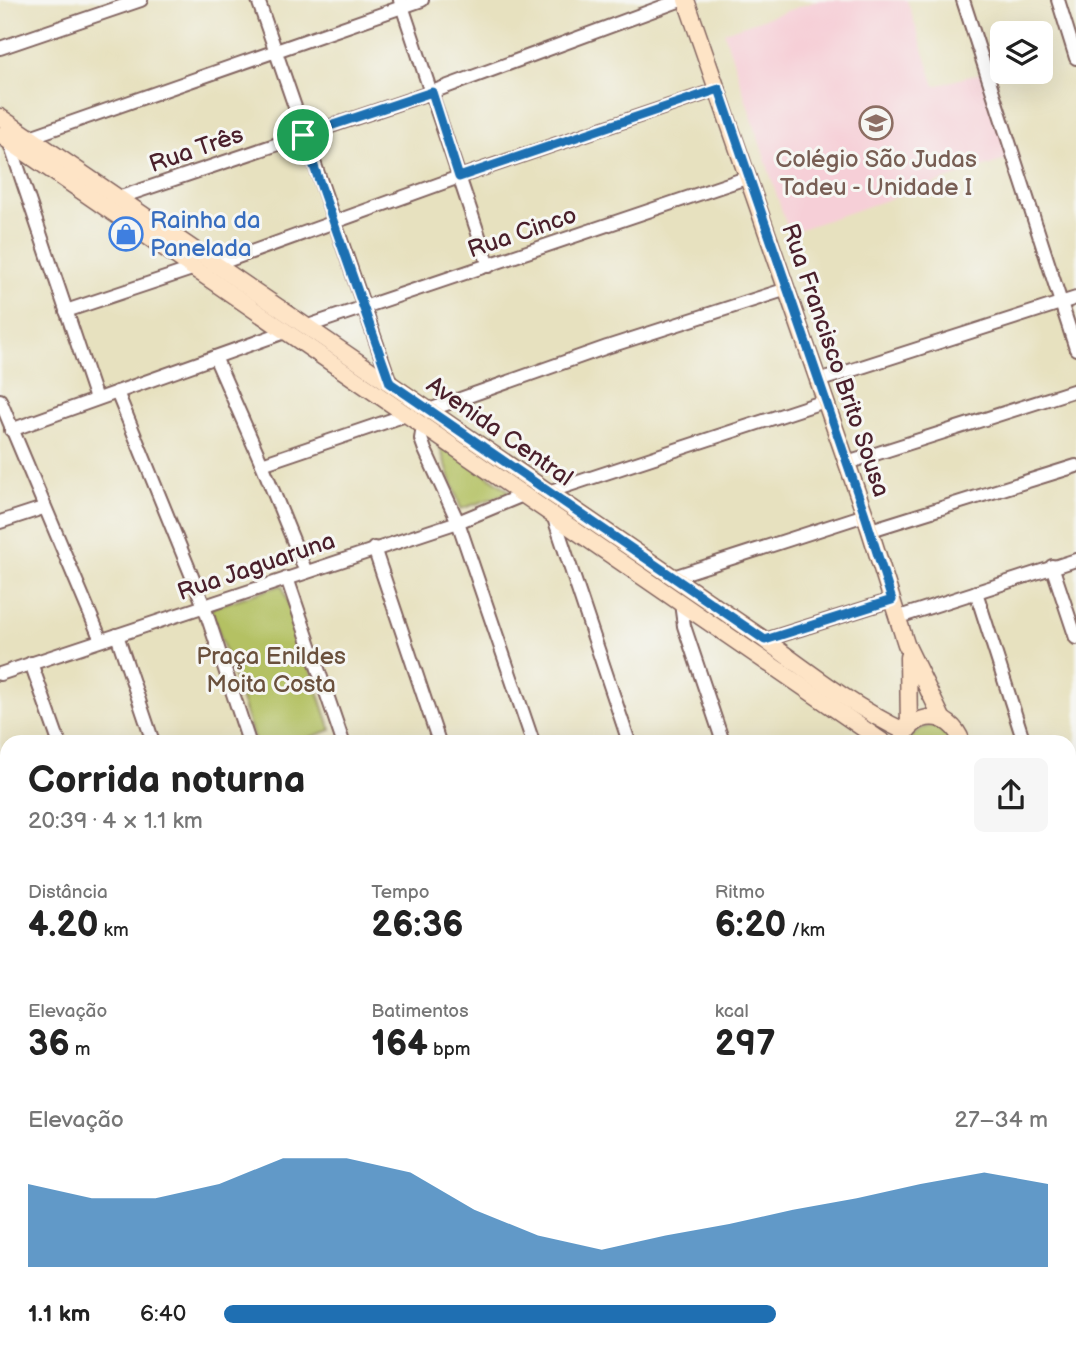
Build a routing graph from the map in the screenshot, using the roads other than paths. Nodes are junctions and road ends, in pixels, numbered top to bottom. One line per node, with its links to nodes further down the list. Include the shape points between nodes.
1 (141, 0): 8 (street)
2 (257, 0): 9 (street)
3 (422, 0): 7 (street)
4 (684, 0): 11 (main road, Rua Francisco Brito Sousa); 12 (street, Rua Três)
5 (963, 0): 27 (street)
6 (1058, 0): 10 (street)
7 (401, 3): 9 (street); 12 (street)
8 (0, 48)
9 (274, 51): 14 (street); 15 (street)
10 (1076, 58)
11 (719, 89): 18 (street); 19 (main road, Rua Francisco Brito Sousa)
12 (432, 92): 14 (street, Rua Três); 18 (street)
13 (0, 117): 15 (main road, Avenida Central)
14 (303, 135): 20 (street, Rua Três); 21 (street)
15 (30, 137): 17 (main road, Avenida Central)
16 (5, 138): 17 (main road, Avenida Central); 29 (street)
17 (78, 177): 20 (main road, Avenida Central); 24 (main road, Avenida Central)
18 (459, 177): 21 (street); 23 (street)
19 (749, 177): 23 (street, Rua Cinco); 25 (main road, Rua Francisco Brito Sousa)
20 (121, 197): 22 (main road, Avenida Central)
21 (334, 223): 22 (street); 28 (street)
22 (218, 264): 30 (main road, Avenida Central)
23 (489, 266): 28 (street, Rua Cinco)
24 (195, 268): 29 (street); 31 (main road, Avenida Central)
25 (787, 289): 34 (main road, Rua Francisco Brito Sousa); 41 (street)
26 (1076, 298): 27 (street)
27 (1061, 303): 32 (street); 34 (street)
28 (364, 307): 30 (street, Rua Cinco); 35 (street)
29 (66, 312): 39 (street)
30 (308, 326): 35 (main road, Avenida Central)
31 (285, 332): 33 (street); 42 (main road, Avenida Central)
32 (1076, 349)
33 (215, 357): 37 (street); 46 (street)
34 (818, 381): 40 (main road, Rua Francisco Brito Sousa)
35 (390, 383): 41 (main road, Avenida Central)
36 (1076, 390): 45 (street)
37 (117, 392): 39 (street); 64 (street)
38 (0, 400): 44 (street)
39 (96, 400): 44 (street)
40 (825, 401): 45 (main road, Rua Francisco Brito Sousa); 48 (street)
41 (429, 410): 48 (main road, Avenida Central)
42 (405, 415): 43 (main road, Avenida Central); 46 (street)
43 (423, 426): 49 (main road, Avenida Central); 53 (street, via 425,450)
44 (11, 430): 50 (street)
45 (847, 463): 54 (main road, Rua Francisco Brito Sousa)
46 (262, 464): 58 (street)
47 (1076, 466): 54 (street)
48 (548, 492): 59 (main road, Avenida Central)
49 (523, 495): 51 (main road, Avenida Central); 53 (street, Rua Jaguaruna)
50 (43, 508): 52 (street); 69 (street)
51 (553, 515): 63 (main road, Avenida Central); 82 (street)
52 (0, 522)
53 (458, 522): 55 (street, Rua Jaguaruna); 81 (street)
54 (868, 522): 59 (street); 62 (main road, Rua Francisco Brito Sousa)
55 (374, 548): 58 (street, Rua Jaguaruna); 80 (street)
56 (1076, 560): 57 (street)
57 (1052, 566): 61 (street); 68 (street)
58 (306, 572): 60 (street, Rua Jaguaruna)
59 (673, 577): 66 (main road, Avenida Central)
60 (287, 578): 64 (street, Rua Jaguaruna); 79 (street)
61 (976, 592): 65 (street); 86 (street)
62 (892, 600): 65 (main road, Rua Francisco Brito Sousa); 70 (street)
63 (681, 603): 66 (main road, Avenida Central); 83 (street, via 684,626)
64 (204, 606): 67 (street, Rua Jaguaruna); 78 (street)
65 (899, 618): 71 (main road, Rua Francisco Brito Sousa)
66 (737, 631): 70 (main road, Avenida Central); 84 (main road, Avenida Central)
67 (117, 635): 69 (street, Rua Jaguaruna); 77 (street)
68 (1076, 638)
69 (101, 640): 72 (street, Rua Jaguaruna)
70 (765, 640): 75 (main road, Avenida Central)
71 (906, 645): 74 (main road); 75 (main road)
72 (32, 663): 73 (street, Rua Jaguaruna); 76 (street)
73 (0, 674)
74 (943, 720): 75 (main road, via 925,718); 85 (main road)
75 (905, 734)
76 (57, 735)
77 (151, 735)
78 (247, 735)
79 (341, 735)
80 (437, 735)
81 (531, 735)
82 (627, 735)
83 (721, 735)
84 (866, 735)
85 (958, 735)
86 (1022, 735)

